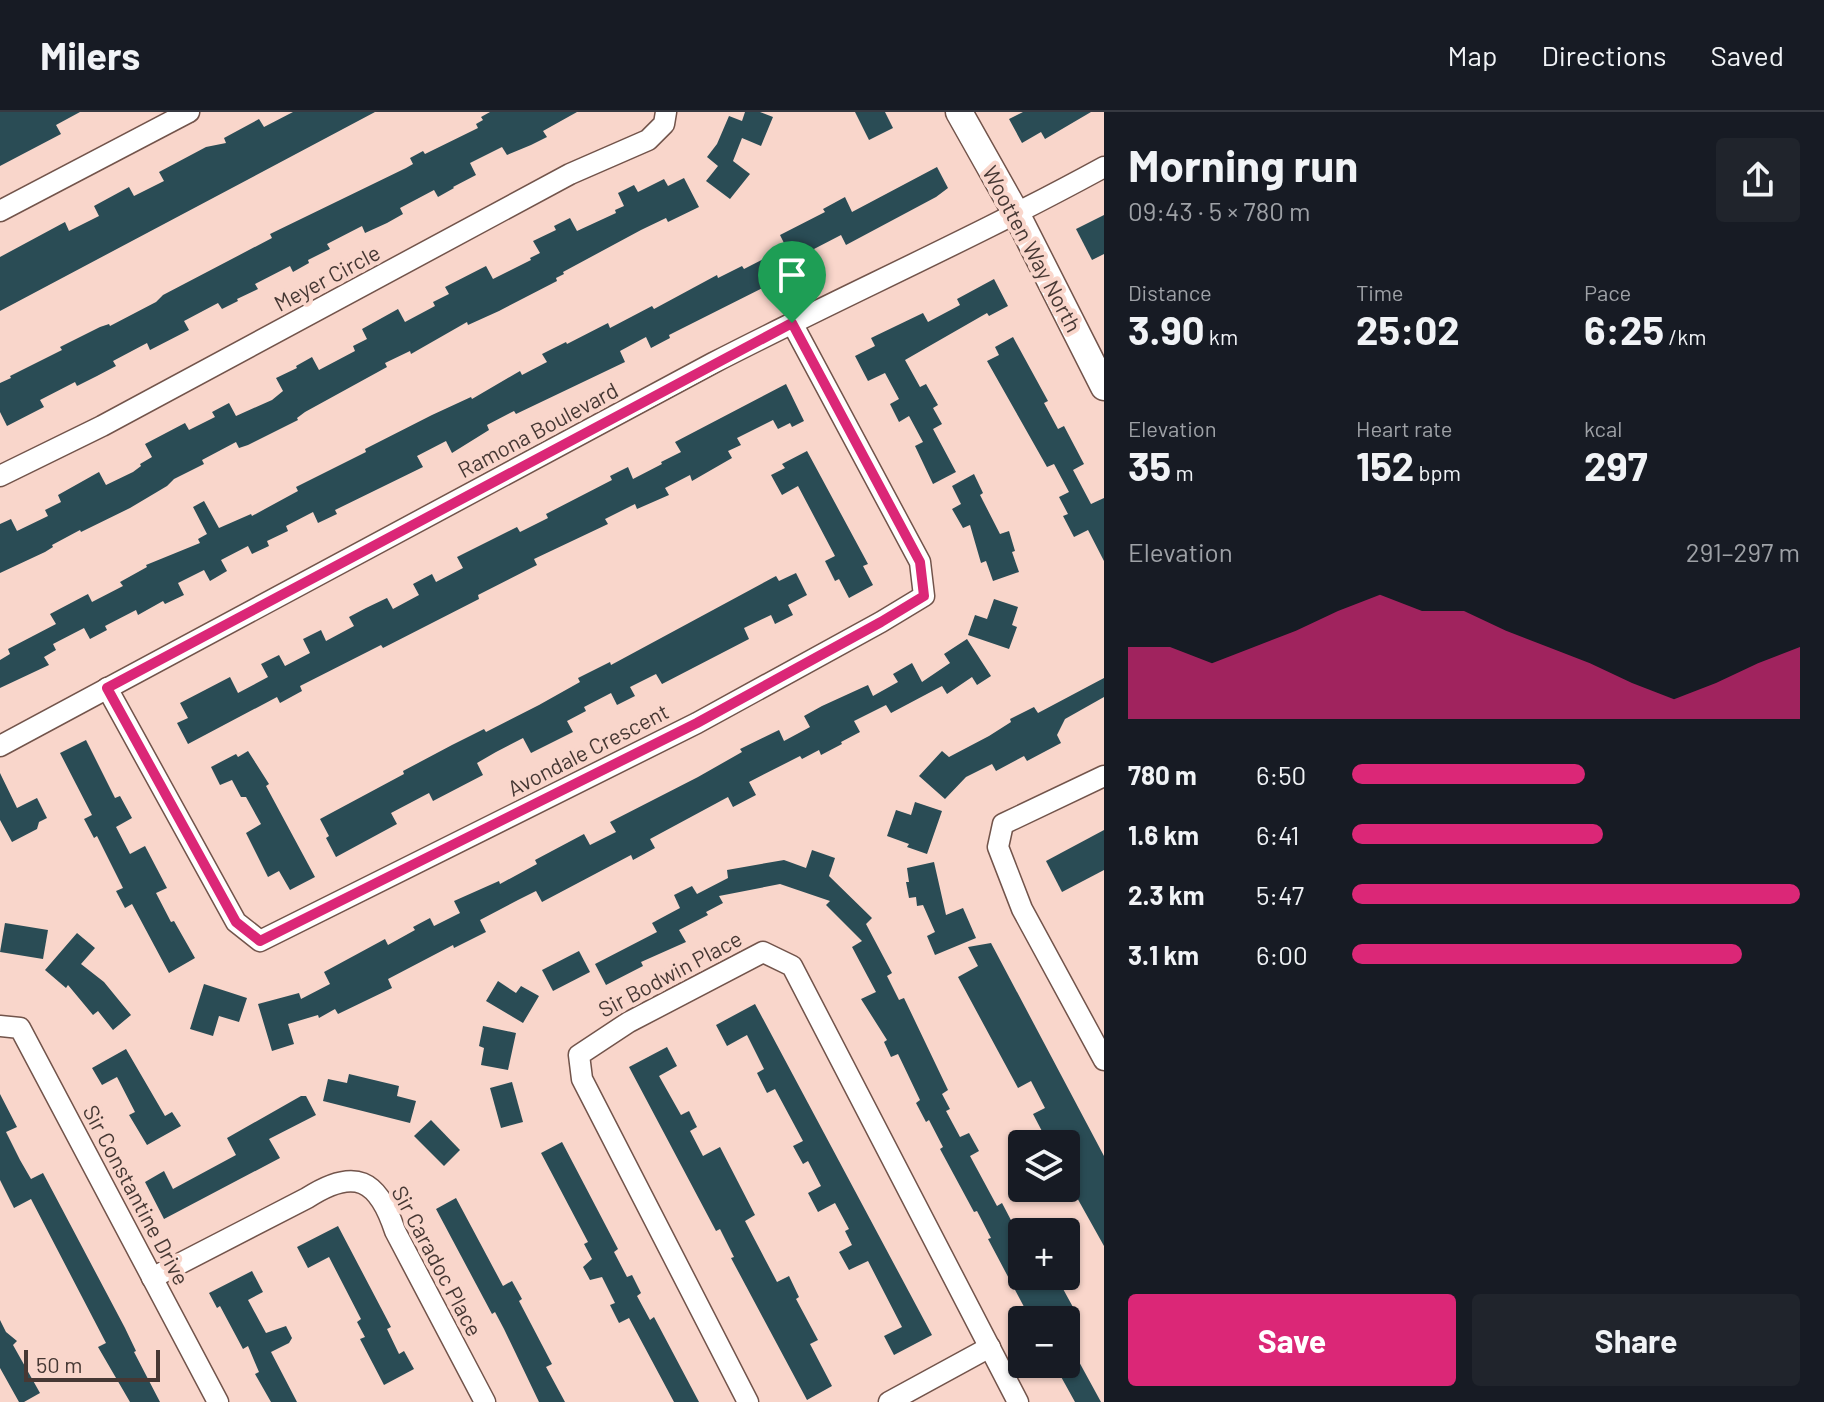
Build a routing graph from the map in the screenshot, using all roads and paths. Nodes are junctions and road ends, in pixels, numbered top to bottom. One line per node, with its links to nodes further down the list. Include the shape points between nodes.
1 (189, 112): 5 (street)
2 (666, 112): 9 (street, Meyer Circle, via 664,124 648,140 570,174)
3 (959, 112): 6 (street, Wootten Way North)
4 (1104, 167): 6 (street, Ramona Boulevard)
5 (0, 211)
6 (1017, 215): 7 (street, Ramona Boulevard); 8 (street, Wootten Way North)
7 (792, 323): 10 (street, Ramona Boulevard); 10 (street, Avondale Crescent, via 920,562 924,596 697,723 260,941 236,922)
8 (1104, 387)
9 (0, 476)
10 (107, 688): 11 (street, Ramona Boulevard)
11 (0, 746)
12 (1104, 776): 14 (street, via 1003,824 998,847 1022,909)
13 (0, 1026): 15 (street, Sir Constantine Drive, via 20,1028)
14 (1104, 1060)
15 (152, 1278): 17 (street, Sir Constantine Drive); 18 (street, Sir Caradoc Place, via 330,1184 363,1184 386,1206)
16 (990, 1347): 19 (street, Sir Bodwin Place, via 792,966 763,952 629,1022 579,1055 582,1079); 20 (street); 21 (street, Sir Bodwin Place)
17 (218, 1402)
18 (485, 1402)
19 (748, 1402)
20 (889, 1402)
21 (1018, 1402)

